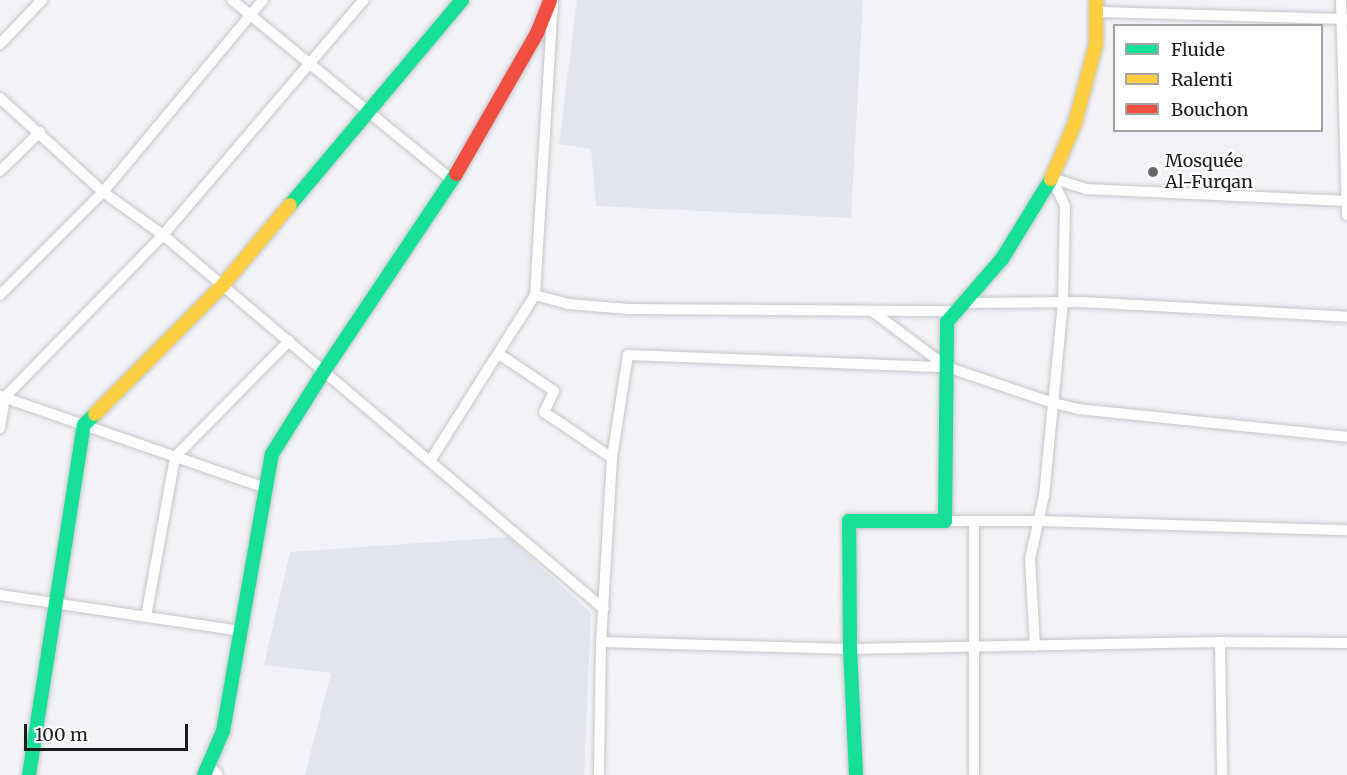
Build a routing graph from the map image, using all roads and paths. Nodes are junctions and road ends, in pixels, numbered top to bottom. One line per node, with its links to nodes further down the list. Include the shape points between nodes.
1 (42, 0): 11 (street)
2 (232, 0): 9 (street)
3 (263, 0): 9 (street)
4 (364, 0): 12 (street)
5 (462, 0): 14 (street)
6 (552, 0): 18 (street); 25 (street)
7 (1341, 0): 10 (street)
8 (1096, 6): 10 (street); 17 (street, via 1096,44 1075,123)
9 (249, 16): 12 (street); 19 (street)
10 (1344, 19): 20 (street)
11 (0, 44)
12 (310, 62): 14 (street); 22 (street)
13 (0, 98): 15 (street)
14 (370, 112): 18 (street); 23 (street)
15 (40, 132): 16 (street); 19 (street)
16 (0, 171)
17 (1052, 178): 20 (street, via 1085,189); 26 (street, via 1065,206); 27 (street, via 1002,260)
18 (452, 180): 33 (street)
19 (103, 192): 22 (street); 24 (street)
20 (1347, 201): 21 (street)
21 (1347, 215)
22 (163, 235): 23 (street); 34 (street)
23 (223, 285): 30 (street); 36 (street)
24 (0, 295)
25 (535, 295): 28 (street, via 568,304 629,309); 31 (street)
26 (1063, 302): 27 (street); 29 (street); 35 (street)
27 (960, 307): 28 (street); 32 (street, via 947,322)
28 (872, 311): 32 (street)
29 (1347, 317)
30 (289, 341): 33 (street); 39 (street)
31 (499, 354): 40 (street, via 554,392 544,412); 41 (street)
32 (947, 367): 35 (street); 40 (street, via 628,355); 43 (street)
33 (324, 371): 41 (street); 42 (street, via 272,454)
34 (3, 396): 36 (street); 37 (street)
35 (1053, 403): 38 (street, via 1078,409); 45 (street)
36 (84, 425): 39 (street); 48 (street)
37 (0, 428)
38 (1347, 437)
39 (175, 457): 42 (street); 50 (street)
40 (612, 458): 49 (street)
41 (430, 461): 49 (street)
42 (265, 488): 51 (street)
43 (945, 521): 44 (street); 57 (street, via 849,521)
44 (974, 521): 45 (street); 56 (street)
45 (1039, 521): 46 (street); 55 (street, via 1030,559)
46 (1347, 530)
47 (0, 595): 48 (street)
48 (57, 603): 50 (street); 59 (street)
49 (604, 609): 52 (street)
50 (146, 617): 51 (street)
51 (240, 631): 58 (street, via 224,731)
52 (601, 642): 57 (street); 60 (street)
53 (1220, 642): 54 (street); 55 (street); 63 (street)
54 (1347, 643)
55 (1035, 646): 56 (street)
56 (973, 647): 57 (street); 62 (street)
57 (850, 649): 61 (street)
58 (210, 772)
59 (29, 775)
60 (599, 775)
61 (856, 775)
62 (974, 775)
63 (1222, 775)

